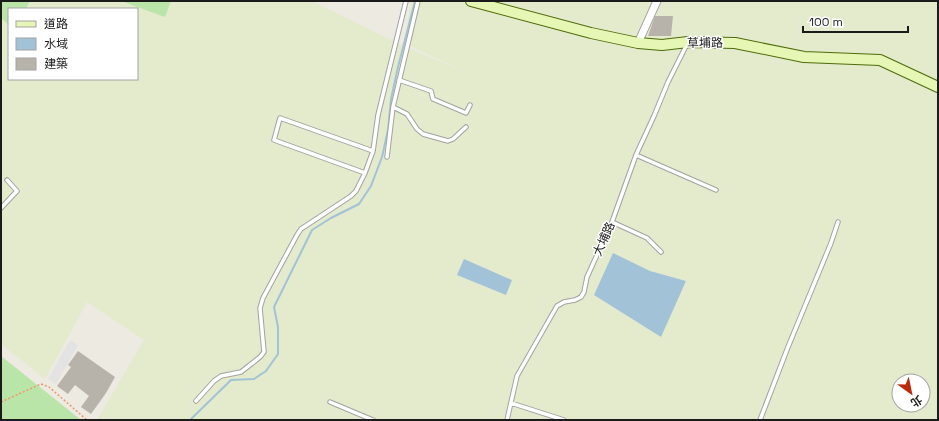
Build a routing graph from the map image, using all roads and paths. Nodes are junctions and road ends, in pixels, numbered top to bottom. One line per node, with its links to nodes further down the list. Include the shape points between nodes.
1 (406, 1): 12 (lane, via 378,115)
2 (418, 1): 7 (lane)
3 (471, 1): 6 (street, 草埔路)
4 (657, 1): 6 (street)
5 (688, 42): 6 (street, 草埔路, via 662,45); 8 (street, 草埔路, via 735,42 804,57 880,60); 13 (lane, 大埔路)
6 (638, 43)
7 (399, 80): 9 (lane, via 431,91 434,99 466,113); 10 (lane)
8 (938, 87)
9 (470, 105)
10 (392, 107): 11 (lane, via 407,114 423,134 448,141); 14 (lane)
11 (466, 127)
12 (373, 151): 15 (lane); 15 (lane, via 280,118 274,140)
13 (636, 155): 17 (lane); 19 (lane, 大埔路)
14 (387, 157)
15 (365, 173): 23 (lane, via 351,196 309,223 297,235 260,308 264,352 241,372 221,376 214,381)
16 (7, 180): 18 (lane, via 17,191)
17 (716, 190)
18 (1, 208)
19 (612, 222): 21 (lane, via 647,238); 25 (lane, 大埔路, via 587,277 584,292 576,300 557,306 517,376)
20 (838, 222): 30 (lane)
21 (661, 252)
22 (1, 402): 26 (path, via 41,384 49,387)
23 (196, 402)
24 (330, 402): 27 (lane)
25 (511, 403): 28 (lane, 大埔路); 29 (lane)
26 (87, 420)
27 (374, 420)
28 (507, 420)
29 (564, 420)
30 (760, 420)

